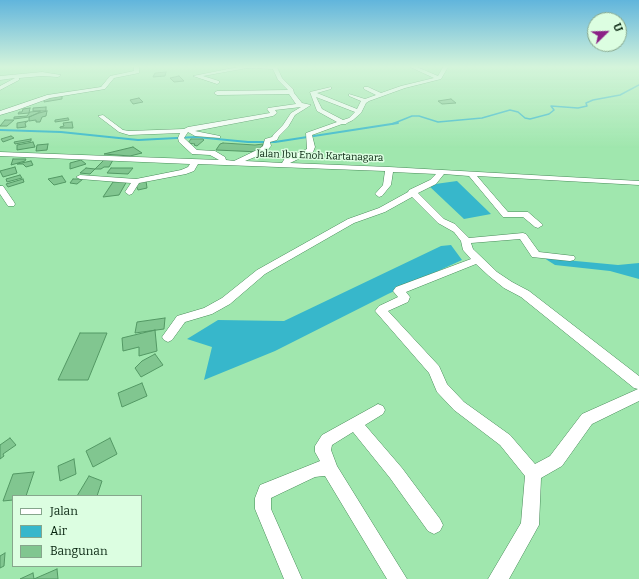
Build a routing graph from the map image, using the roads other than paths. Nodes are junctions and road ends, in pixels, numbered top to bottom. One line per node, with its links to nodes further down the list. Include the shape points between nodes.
1 (66, 94): 10 (street, via 49,96)
2 (292, 94): 8 (street)
3 (312, 94): 12 (street, via 319,110)
4 (315, 94): 9 (street)
5 (351, 95): 7 (street)
6 (381, 95): 7 (street)
7 (366, 101): 9 (street)
8 (300, 104): 13 (street, via 270,109 273,114); 18 (street, via 308,105 293,114 275,138 266,142 265,149)
9 (359, 112): 12 (street)
10 (0, 113)
11 (101, 116): 13 (street, via 121,132)
12 (344, 122): 19 (street, via 312,131 308,137 310,150 288,160)
13 (184, 133): 14 (street); 17 (street, via 183,142 195,152 212,153)
14 (218, 137)
15 (0, 154): 16 (street, Jalan Ibu Enoh Kartanagara)
16 (196, 162): 17 (street, Jalan Ibu Enoh Kartanagara); 24 (street, via 191,169 183,172)
17 (224, 163): 18 (street, Jalan Ibu Enoh Kartanagara)
18 (235, 163): 19 (street, Jalan Ibu Enoh Kartanagara)
19 (284, 165): 20 (street, Jalan Ibu Enoh Kartanagara)
20 (389, 169): 21 (street, Jalan Ibu Enoh Kartanagara); 29 (street, via 386,185)
21 (441, 173): 22 (street, Jalan Ibu Enoh Kartanagara); 28 (street, via 433,182)
22 (472, 175): 25 (street, Jalan Ibu Enoh Kartanagara); 31 (street, via 506,215 525,214)
23 (80, 177): 24 (street)
24 (136, 181): 27 (street)
25 (639, 183)
26 (0, 188): 30 (street)
27 (129, 192)
28 (412, 192): 32 (street, via 440,221 452,226); 35 (street, via 382,210 351,221 261,272 226,301 208,311 181,319)
29 (379, 194)
30 (11, 204)
31 (538, 225)
32 (466, 241): 33 (street, via 523,236 535,254); 34 (street, via 468,250)
33 (570, 258)
34 (477, 260): 36 (street, via 580,336); 41 (street, via 398,291 404,299 381,311 434,370 442,388 459,406 505,440)
35 (168, 337)
36 (639, 384)
37 (639, 395): 41 (street, via 587,419 556,461)
38 (378, 410): 39 (street)
39 (355, 424): 40 (street, via 327,440 323,446); 42 (street, via 396,473)
40 (330, 469): 43 (street, via 314,470 266,491 263,498 263,509); 44 (street)
41 (533, 474): 45 (street, via 530,525)
42 (434, 526)
43 (292, 579)
44 (398, 579)
45 (497, 579)

